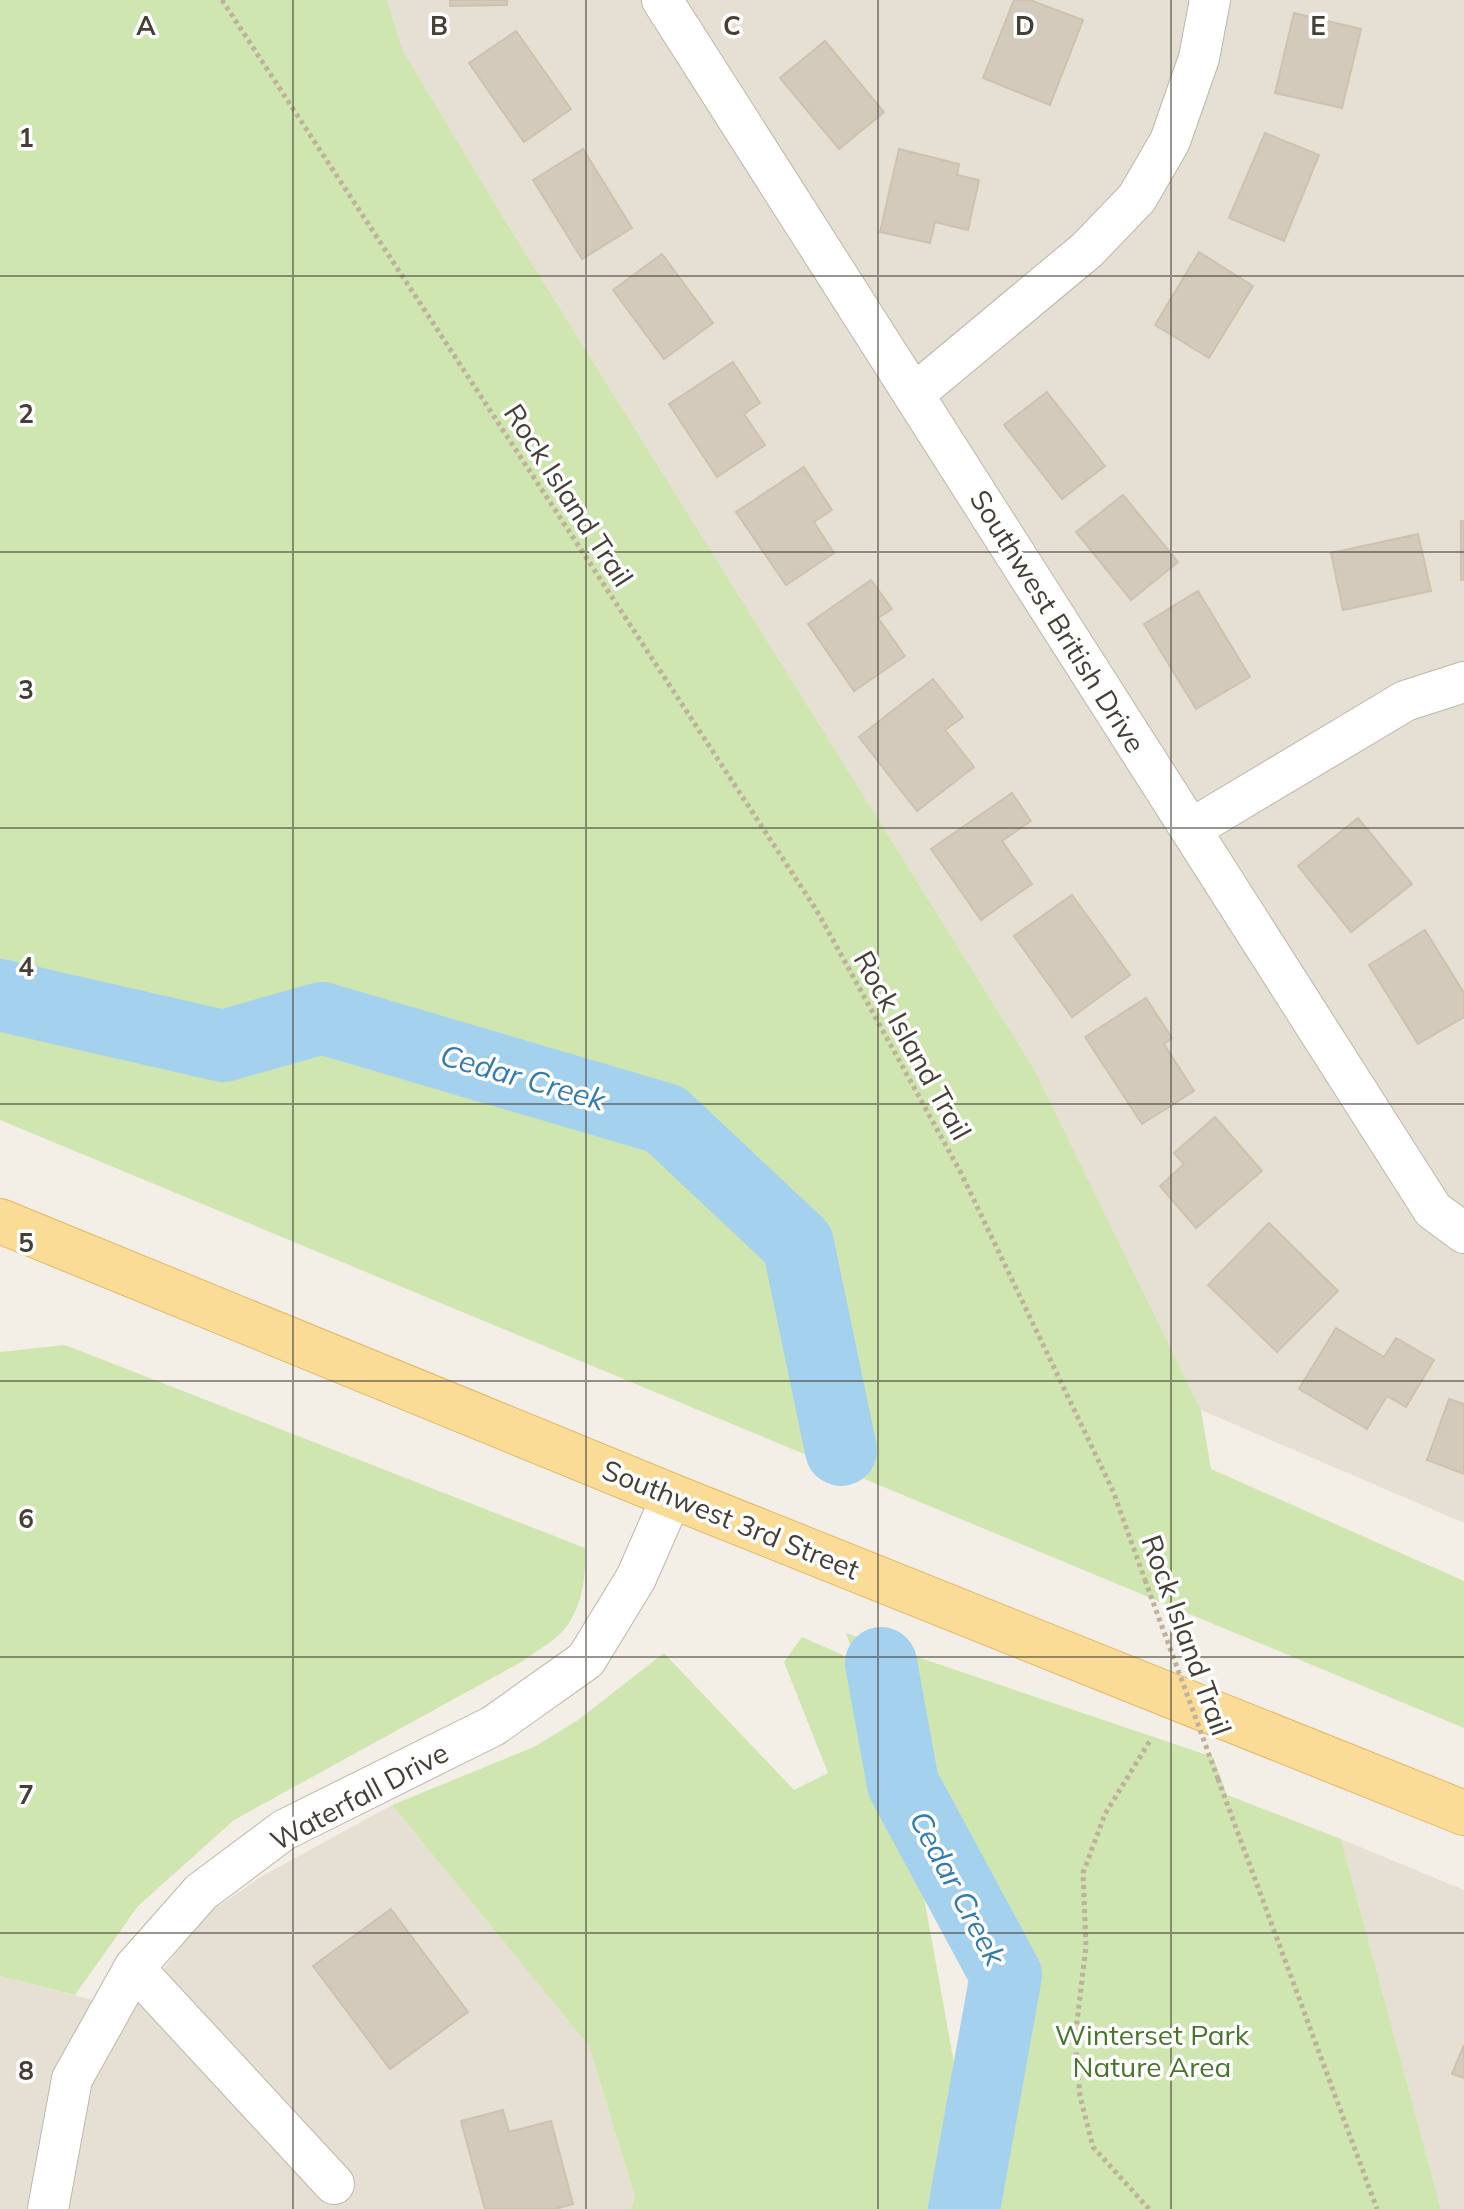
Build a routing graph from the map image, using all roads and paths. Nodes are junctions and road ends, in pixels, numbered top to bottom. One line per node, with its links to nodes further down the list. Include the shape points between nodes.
1 (222, 0): 16 (path, Rock Island Trail, bridge, via 817,911 961,1173 1113,1491)
2 (662, 0): 4 (street, Southwest British Drive)
3 (1210, 0): 4 (street, via 1199,58 1170,141 1137,198 1087,250)
4 (914, 394): 6 (street, Southwest British Drive)
5 (1464, 682): 6 (street, via 1405,701)
6 (1191, 829): 8 (street, Southwest British Drive, via 1433,1210)
7 (0, 1221): 9 (main road, Southwest 3rd Street)
8 (1464, 1233)
9 (672, 1496): 11 (main road, Southwest 3rd Street); 12 (street, Waterfall Drive, via 636,1578 586,1660 493,1726 284,1830 201,1892)
10 (1151, 1739): 15 (path, via 1105,1814 1083,1873 1086,1946 1075,2039 1080,2096 1093,2147)
11 (1464, 1813)
12 (134, 1968): 13 (street); 14 (street, Waterfall Drive, via 72,2079)
13 (334, 2184)
14 (48, 2209)
15 (1149, 2209)
16 (1377, 2209)

